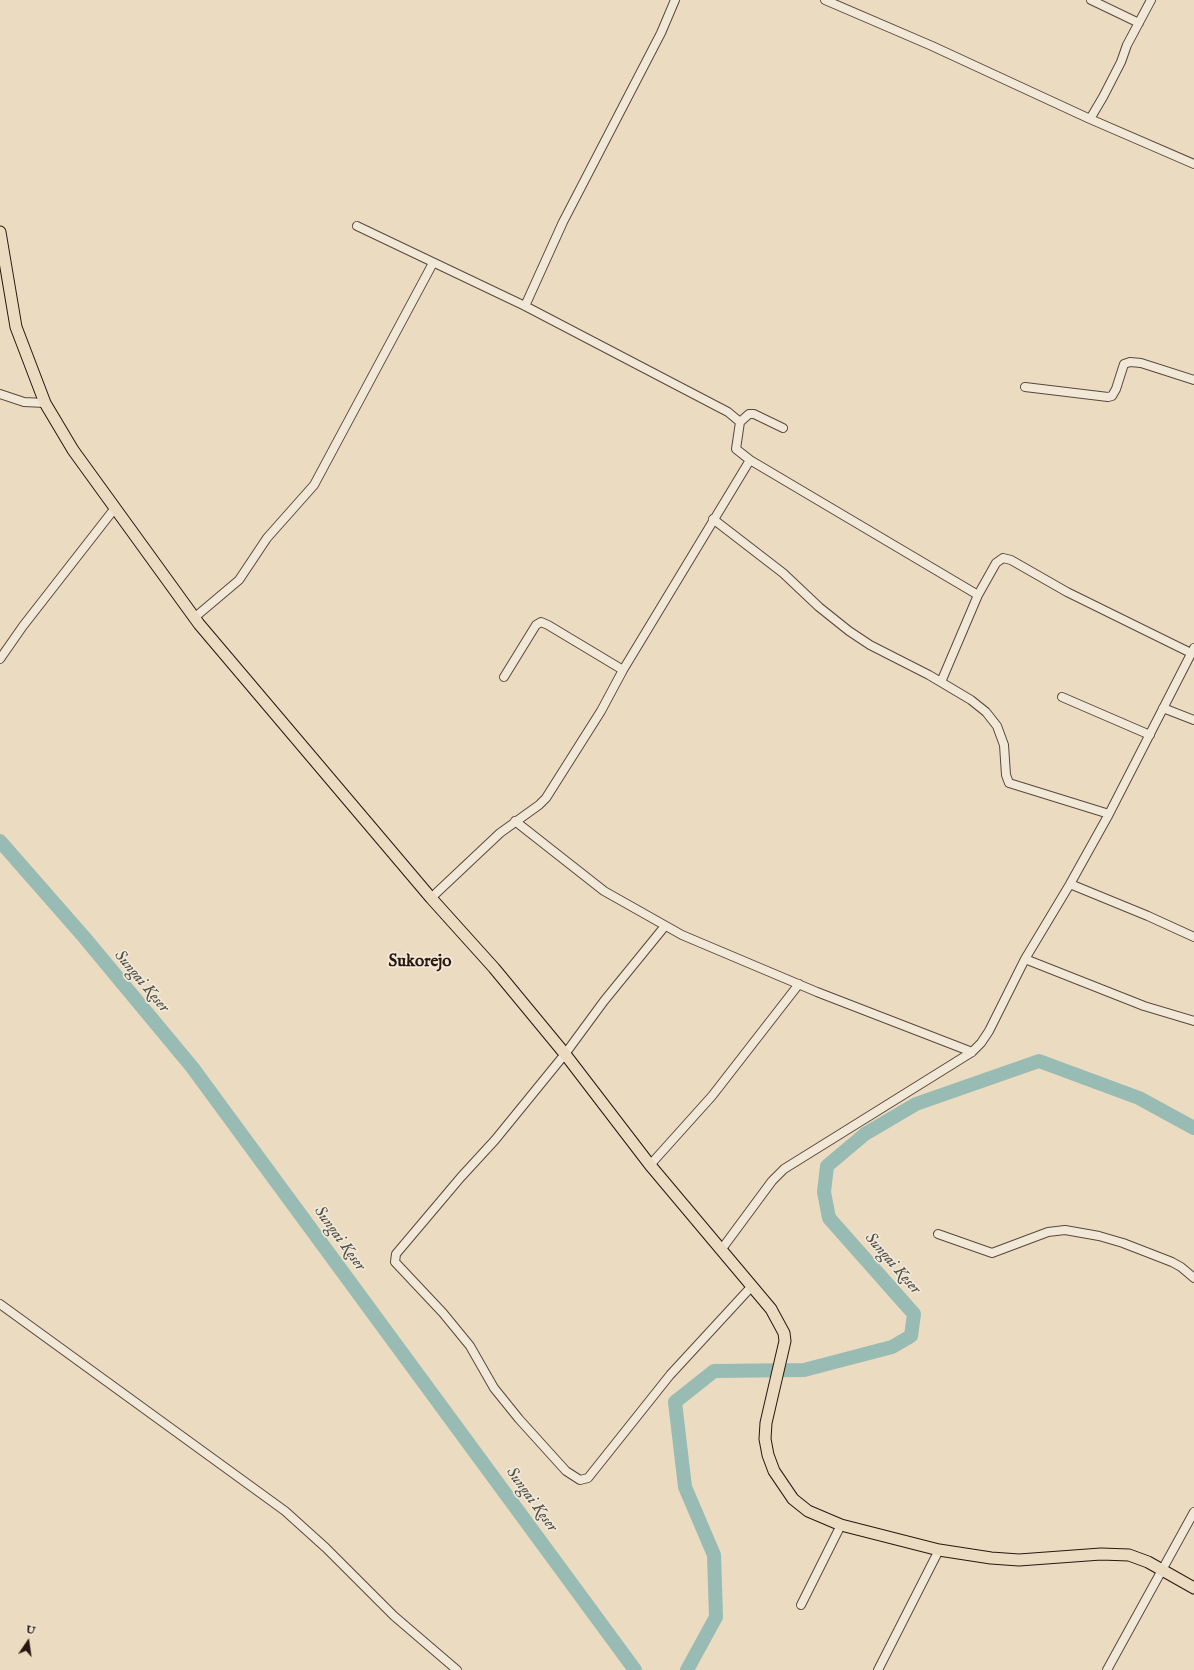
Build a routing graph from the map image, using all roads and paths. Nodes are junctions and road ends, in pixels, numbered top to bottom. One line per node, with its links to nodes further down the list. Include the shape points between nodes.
1 (675, 0): 11 (street, via 563,222)
2 (825, 0): 6 (street)
3 (1091, 0): 5 (street)
4 (1151, 0): 5 (street)
5 (1139, 23): 6 (street)
6 (1090, 119): 7 (street)
7 (1194, 164)
8 (357, 226): 10 (street)
9 (0, 232): 15 (highway, via 16,327)
10 (433, 263): 11 (street); 22 (street, via 314,484 267,538 239,580)
11 (525, 306): 16 (street, via 728,412)
12 (1194, 380): 13 (street, via 1141,363 1130,362 1124,364 1112,396)
13 (1025, 387)
14 (0, 394): 15 (street, via 24,402)
15 (45, 403): 19 (highway, via 73,450)
16 (740, 422): 17 (street, via 749,414 754,414); 18 (street, via 736,448)
17 (783, 428)
18 (750, 460): 20 (street); 21 (street)
19 (115, 508): 22 (highway); 24 (street)
20 (713, 519): 25 (street); 27 (street, via 783,572 819,607 849,630)
21 (978, 595): 23 (street, via 996,563 1007,559 1068,592); 27 (street)
22 (194, 618): 35 (highway)
23 (1193, 650): 29 (street)
24 (0, 658)
25 (624, 670): 26 (street, via 541,622 536,625); 33 (street, via 549,793 539,805)
26 (504, 677)
27 (941, 682): 32 (street, via 972,700 997,726 1004,745 1009,783)
28 (1062, 697): 31 (street)
29 (1163, 708): 30 (street); 31 (street)
30 (1194, 720)
31 (1150, 735): 32 (street)
32 (1109, 814): 34 (street)
33 (515, 821): 35 (street); 36 (street, via 604,891)
34 (1070, 884): 37 (street); 38 (street)
35 (431, 898): 42 (highway, via 494,968)
36 (665, 926): 39 (street); 42 (street)
37 (1194, 937)
38 (1025, 959): 40 (street, via 1144,1006); 41 (street, via 989,1032)
39 (799, 984): 41 (street); 43 (street, via 712,1096)
40 (1194, 1021)
41 (972, 1052): 45 (street, via 784,1169 772,1181)
42 (565, 1054): 43 (highway); 47 (street, via 395,1256 396,1265 443,1313 470,1346 494,1388 566,1471 584,1480 670,1376)
43 (650, 1165): 45 (highway)
44 (938, 1234): 46 (street, via 992,1254 1048,1232 1064,1230 1123,1243 1172,1262)
45 (721, 1250): 47 (highway)
46 (1194, 1278)
47 (752, 1286): 50 (highway, via 774,1315 784,1333 785,1341 766,1423 768,1456 774,1472 799,1505)
48 (0, 1304): 55 (street, via 285,1511 394,1616)
49 (1194, 1512): 52 (street)
50 (841, 1525): 51 (highway); 54 (street)
51 (939, 1550): 52 (highway, via 1019,1560 1117,1553 1129,1555); 56 (street)
52 (1162, 1569): 53 (highway); 57 (street)
53 (1194, 1588)
54 (801, 1604)
55 (457, 1670)
56 (878, 1670)
57 (1107, 1670)

